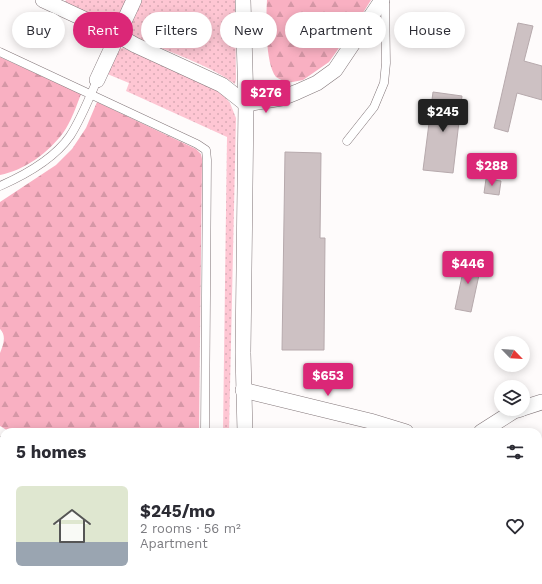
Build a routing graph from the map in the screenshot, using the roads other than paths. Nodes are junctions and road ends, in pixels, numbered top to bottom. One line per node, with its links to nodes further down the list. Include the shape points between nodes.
1 (43, 0): 7 (street)
2 (134, 0): 6 (street)
3 (243, 0): 12 (street)
4 (382, 0): 12 (street, via 334,70 316,83 282,98)
5 (385, 0): 13 (lane, via 384,83 374,107)
6 (129, 12)
7 (73, 14)
8 (133, 44): 12 (street, via 222,85)
9 (112, 48): 11 (street)
10 (0, 52): 19 (lane, via 206,150 208,160)
11 (97, 80): 14 (lane, via 69,137 54,154 19,178)
12 (246, 104): 15 (street)
13 (347, 141)
14 (0, 186)
15 (243, 390): 20 (street); 21 (street)
16 (542, 402): 17 (street)
17 (530, 406)
18 (506, 416): 22 (street)
19 (205, 428)
20 (245, 428)
21 (393, 428)
22 (487, 428)

